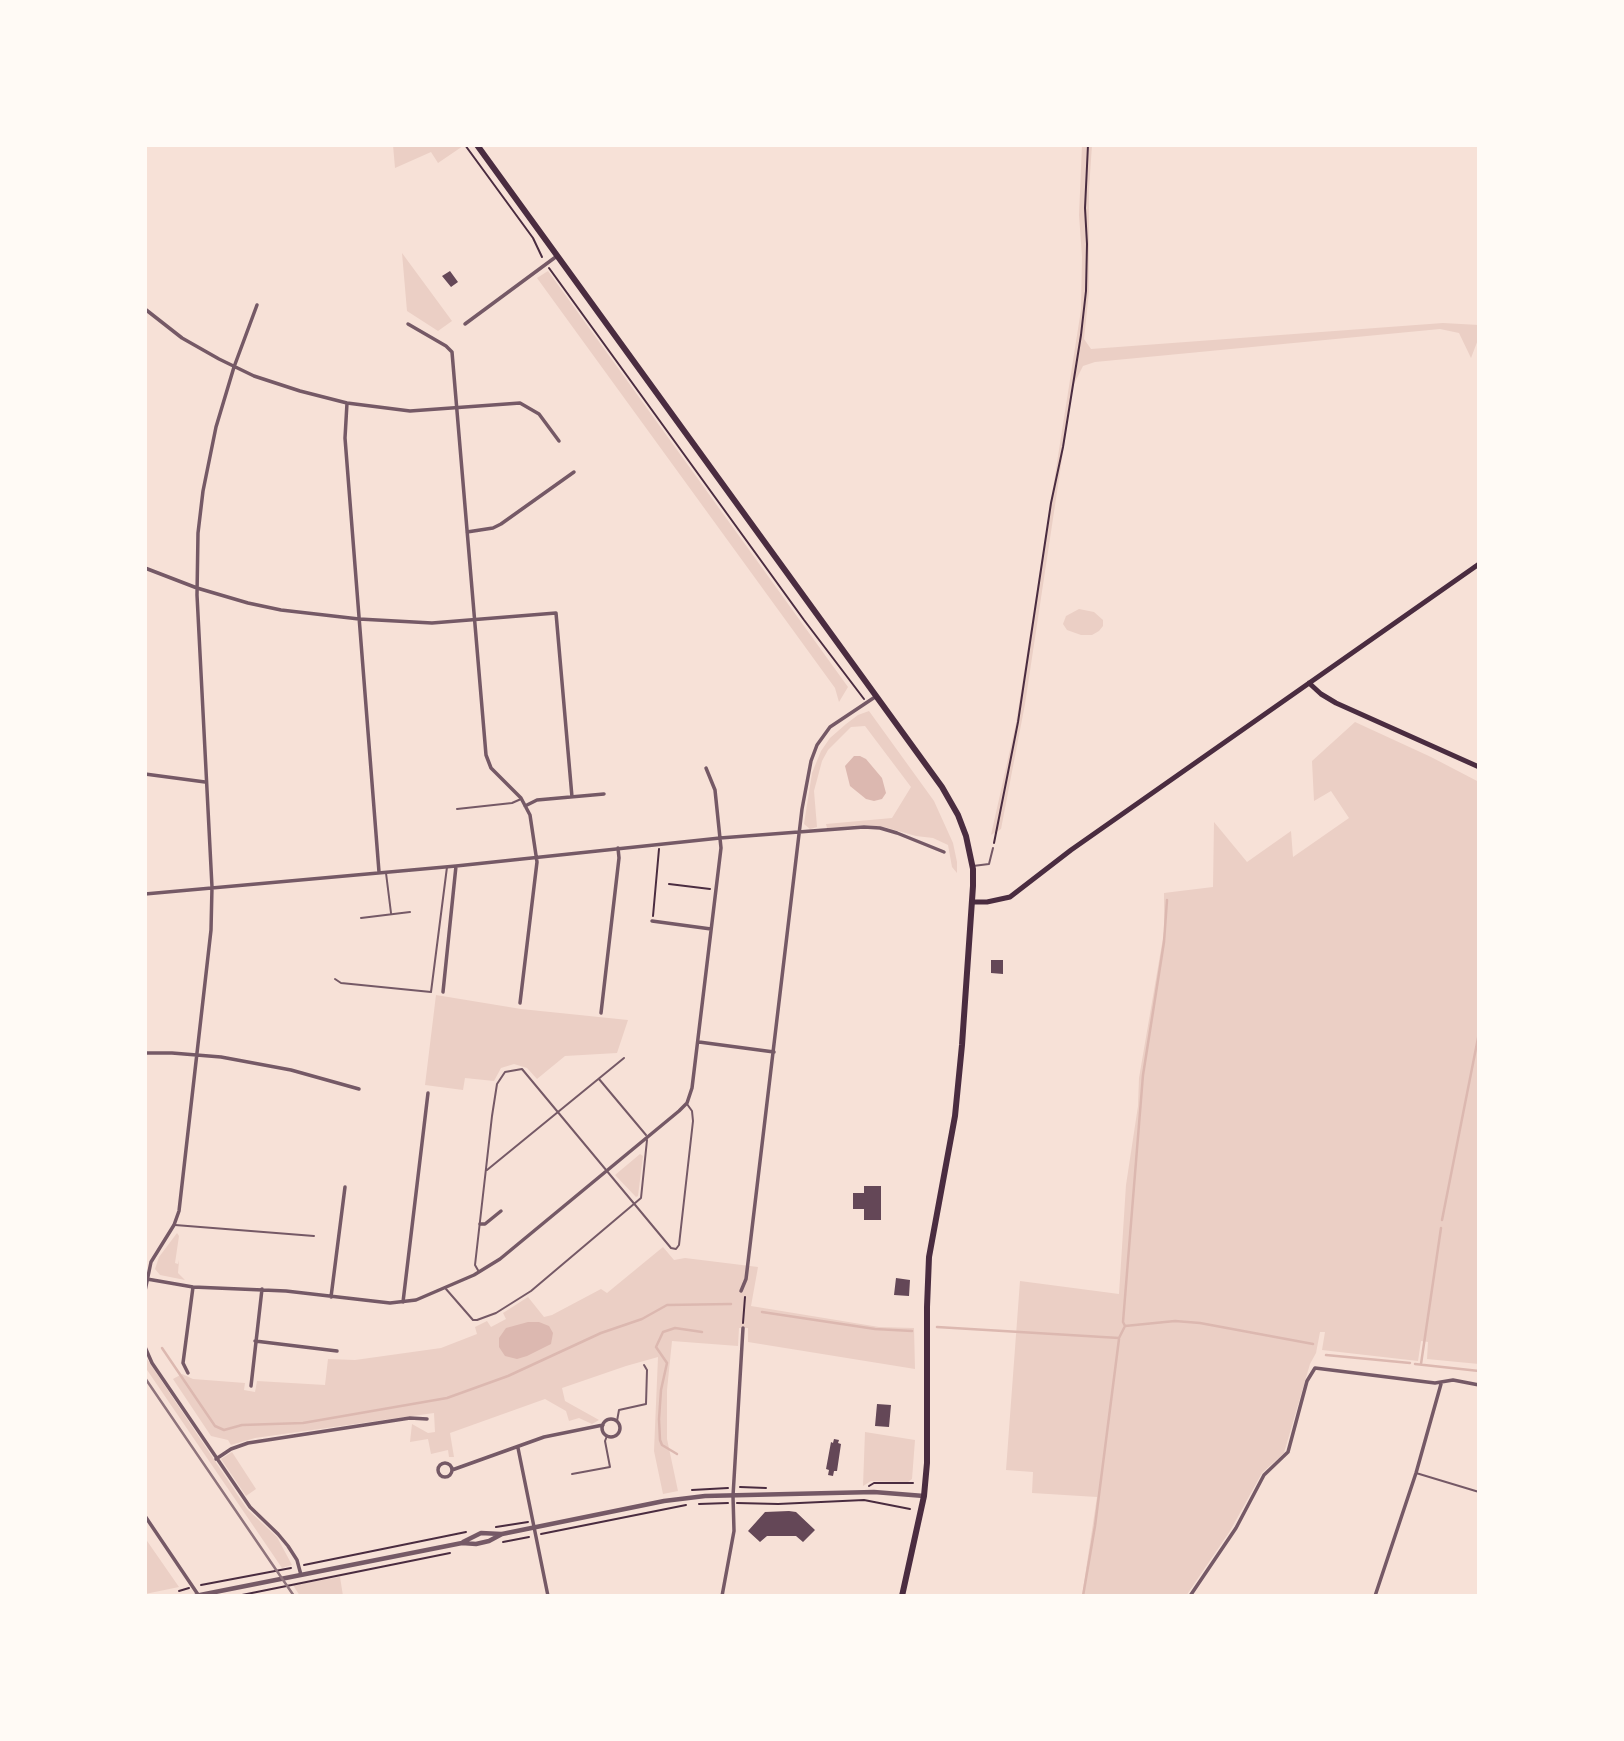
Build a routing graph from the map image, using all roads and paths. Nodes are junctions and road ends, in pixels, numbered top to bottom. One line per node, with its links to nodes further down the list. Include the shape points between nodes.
1 (465, 145): 5 (path)
2 (477, 145): 4 (main road)
3 (1088, 145): 36 (path, via 1081,335)
4 (559, 255): 5 (street); 22 (main road)
5 (547, 264): 9 (street); 23 (path)
6 (257, 305): 10 (street)
7 (145, 309): 10 (street, via 182,338)
8 (408, 324): 12 (street, via 452,352)
9 (465, 324)
10 (234, 367): 11 (street); 18 (street, via 203,491)
11 (347, 403): 12 (street, via 410,411); 19 (street, via 345,438)
12 (457, 407): 13 (street, via 520,403 539,414); 15 (street)
13 (559, 441)
14 (573, 472): 15 (street, via 501,524)
15 (467, 532): 20 (street)
16 (1479, 564): 21 (main road)
17 (145, 568): 18 (street)
18 (197, 588): 19 (street, via 281,610); 27 (street)
19 (359, 619): 20 (street); 43 (street)
20 (474, 620): 29 (street, via 556,613); 30 (street, via 486,755 491,768)
21 (1309, 683): 24 (main road, via 1336,703); 49 (main road, via 1010,897)
22 (875, 696): 23 (street); 42 (main road, via 951,802 966,836)
23 (866, 702): 33 (street, via 830,727 817,745)
24 (1479, 767)
25 (706, 768): 34 (street, via 715,790)
26 (145, 774): 27 (street)
27 (205, 782): 46 (street)
28 (604, 794): 29 (street)
29 (572, 797): 31 (street, via 537,800)
30 (521, 799): 31 (street); 32 (lane)
31 (525, 806): 39 (street)
32 (457, 809)
33 (800, 833): 34 (street); 38 (street, via 880,828); 60 (street)
34 (720, 838): 35 (street); 47 (street)
35 (618, 848): 39 (street); 58 (street)
36 (993, 848): 42 (lane, via 989,864)
37 (660, 849): 53 (path)
38 (944, 852)
39 (536, 856): 41 (street); 57 (street)
40 (447, 866): 41 (street); 44 (street); 55 (lane, via 431,992)
41 (456, 866): 56 (street)
42 (972, 866): 49 (main road)
43 (379, 872): 44 (street); 46 (street)
44 (386, 872): 51 (lane)
45 (669, 884): 47 (path)
46 (212, 887): 48 (street); 62 (street)
47 (716, 889): 54 (street)
48 (145, 894)
49 (972, 902): 107 (main road, via 955,1116 929,1257)
50 (410, 912): 51 (lane)
51 (391, 914): 52 (lane)
52 (361, 918)
53 (652, 921): 54 (street)
54 (711, 929): 59 (street)
55 (335, 979)
56 (443, 992)
57 (520, 1003)
58 (601, 1013)
59 (698, 1042): 60 (street); 67 (street)
60 (774, 1052): 84 (street, via 747,1279)
61 (145, 1053): 62 (street)
62 (197, 1054): 65 (street, via 291,1070); 76 (street)
63 (624, 1058): 64 (lane)
64 (599, 1079): 68 (lane); 69 (lane)
65 (359, 1089)
66 (428, 1093): 86 (street)
67 (687, 1103): 69 (street); 73 (lane, via 694,1121 676,1249)
68 (559, 1113): 70 (lane); 70 (lane, via 522,1069 505,1072 497,1084); 71 (lane)
69 (648, 1137): 71 (street); 73 (lane, via 641,1198)
70 (486, 1170): 75 (lane)
71 (607, 1171): 73 (lane); 78 (street)
72 (345, 1187): 85 (street)
73 (636, 1204): 81 (lane, via 531,1291 483,1319 473,1320)
74 (502, 1211): 75 (street)
75 (480, 1224): 78 (lane, via 475,1265)
76 (174, 1225): 77 (lane); 79 (street, via 155,1253)
77 (314, 1236)
78 (480, 1272): 81 (street)
79 (146, 1279): 80 (street); 83 (street)
80 (192, 1286): 82 (street); 92 (street, via 183,1363)
81 (445, 1288): 86 (street)
82 (262, 1289): 85 (street); 88 (street)
83 (145, 1291)
84 (741, 1291): 87 (path, via 745,1297)
85 (331, 1297): 86 (street)
86 (403, 1302)
87 (743, 1328): 106 (street)
88 (256, 1341): 90 (street); 95 (street)
89 (145, 1347): 101 (street)
90 (337, 1351)
91 (644, 1365): 97 (lane, via 646,1404 619,1410)
92 (188, 1373)
93 (1441, 1384): 94 (street, via 1453,1380); 103 (street); 128 (street, via 1319,1367 1312,1370 1288,1452 1264,1475 1236,1528)
94 (1479, 1385)
95 (251, 1386)
96 (426, 1419): 101 (street, via 248,1443)
97 (617, 1421): 98 (street); 99 (street, via 618,1433)
98 (603, 1425): 99 (street); 100 (street, via 547,1436)
99 (607, 1436): 104 (lane, via 610,1467)
100 (519, 1448): 102 (street); 111 (street)
101 (216, 1459): 120 (street, via 250,1507 288,1546)
102 (452, 1470)
103 (1416, 1473): 105 (lane); 129 (street)
104 (572, 1474)
105 (1479, 1492)
106 (733, 1496): 107 (street, via 874,1492); 108 (street); 111 (street, via 664,1502)
107 (924, 1496): 127 (main road)
108 (733, 1503): 109 (path, via 863,1500); 115 (path, via 693,1504); 126 (street, via 734,1531)
109 (910, 1509)
110 (145, 1516): 123 (street)
111 (535, 1525): 112 (path, via 525,1521); 114 (street); 115 (street)
112 (491, 1528)
113 (469, 1532): 119 (path)
114 (502, 1534): 116 (street, via 489,1541); 116 (street, via 481,1533)
115 (537, 1535): 117 (path); 125 (street)
116 (462, 1543): 121 (street)
117 (497, 1543)
118 (458, 1551): 124 (path)
119 (308, 1564)
120 (299, 1567): 121 (street); 122 (path)
121 (301, 1575): 123 (street)
122 (204, 1585)
123 (197, 1596)
124 (237, 1596)
125 (548, 1596)
126 (722, 1596)
127 (902, 1596)
128 (1190, 1596)
129 (1375, 1596)

